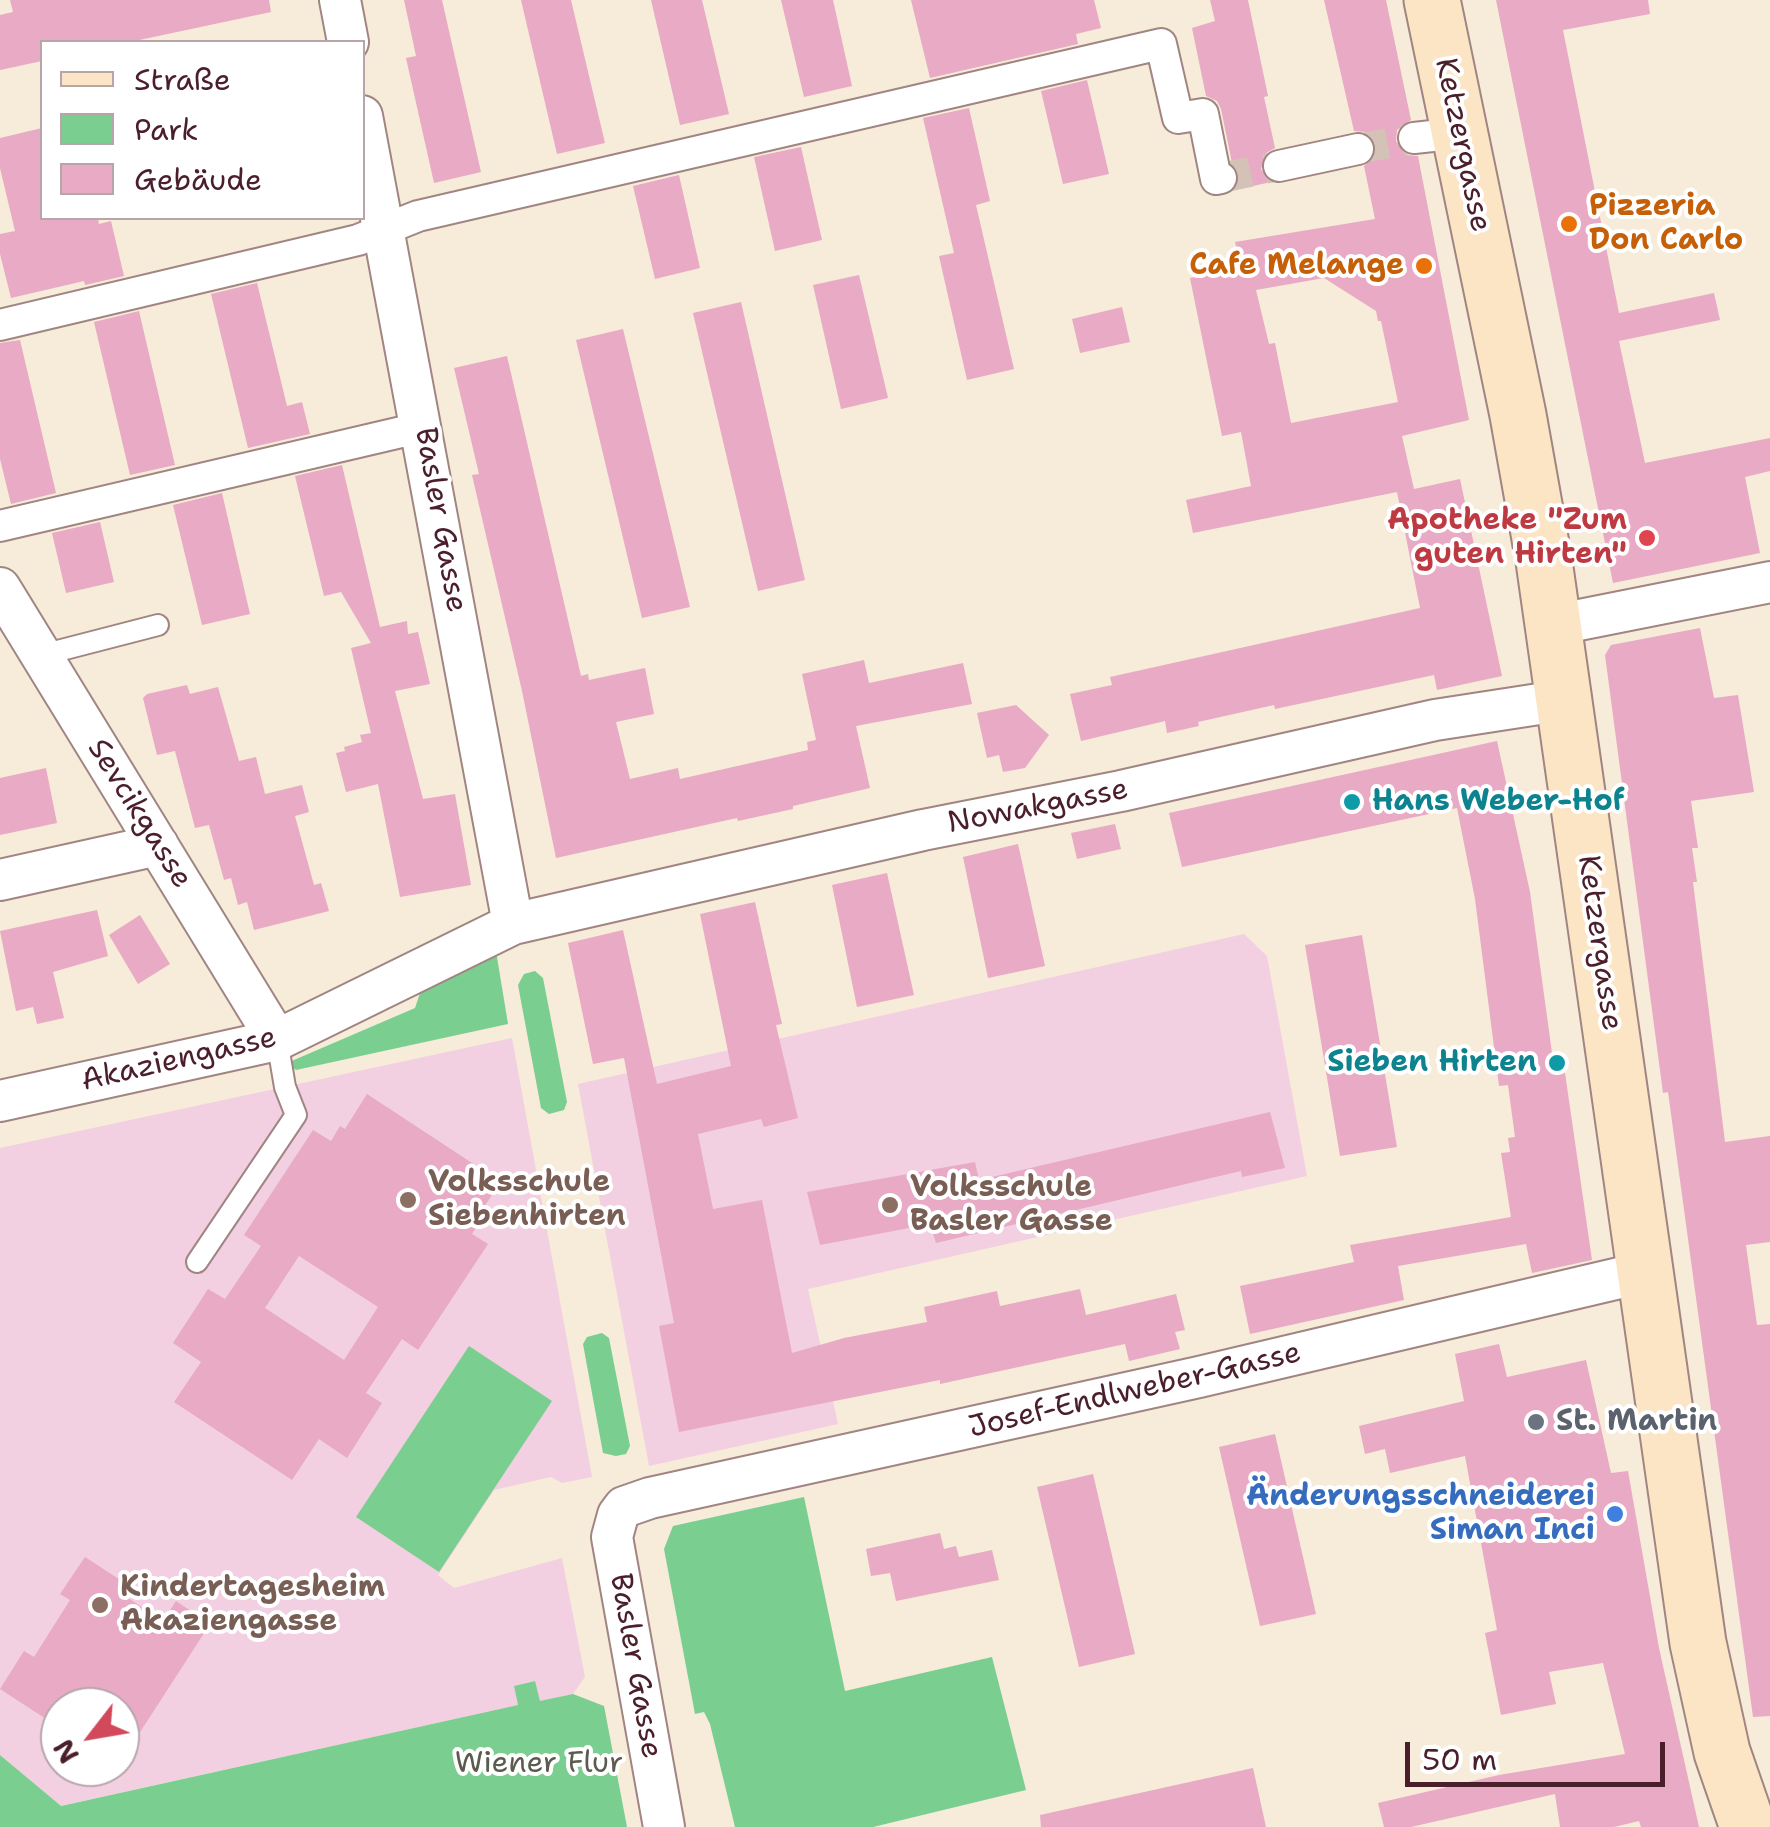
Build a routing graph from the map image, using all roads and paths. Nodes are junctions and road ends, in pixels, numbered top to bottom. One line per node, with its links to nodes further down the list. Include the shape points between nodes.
1 (340, 0): 3 (street)
2 (1432, 0): 16 (main road, Ketzergasse, via 1437,135 1518,415)
3 (348, 40)
4 (365, 145): 8 (street, Basler Gasse)
5 (1358, 149): 6 (street)
6 (1278, 166)
7 (1220, 178): 9 (street, via 1202,114 1178,118 1161,44 418,216)
8 (369, 183): 9 (street, Basler Gasse)
9 (384, 230): 10 (street); 11 (street, Basler Gasse)
10 (0, 325)
11 (422, 427): 12 (street); 21 (street, Basler Gasse)
12 (0, 526)
13 (1770, 582): 16 (street)
14 (0, 588): 17 (street, Sevcikgasse)
15 (158, 625): 17 (lane)
16 (1554, 625): 18 (main road, Ketzergasse)
17 (42, 655): 19 (street, Sevcikgasse)
18 (1565, 700): 21 (street, Nowakgasse, via 1435,720); 25 (main road, Ketzergasse)
19 (158, 845): 20 (street); 22 (street, Sevcikgasse)
20 (0, 880)
21 (513, 924): 22 (street, Akaziengasse)
22 (278, 1040): 23 (street, Akaziengasse); 24 (lane, via 296,1115)
23 (0, 1100)
24 (198, 1262)
25 (1645, 1272): 26 (street, Josef-Endlweber-Gasse); 28 (main road, Ketzergasse, via 1698,1643 1722,1752)
26 (624, 1508): 27 (street, Basler Gasse, via 612,1538)
27 (664, 1827)
28 (1748, 1827)

